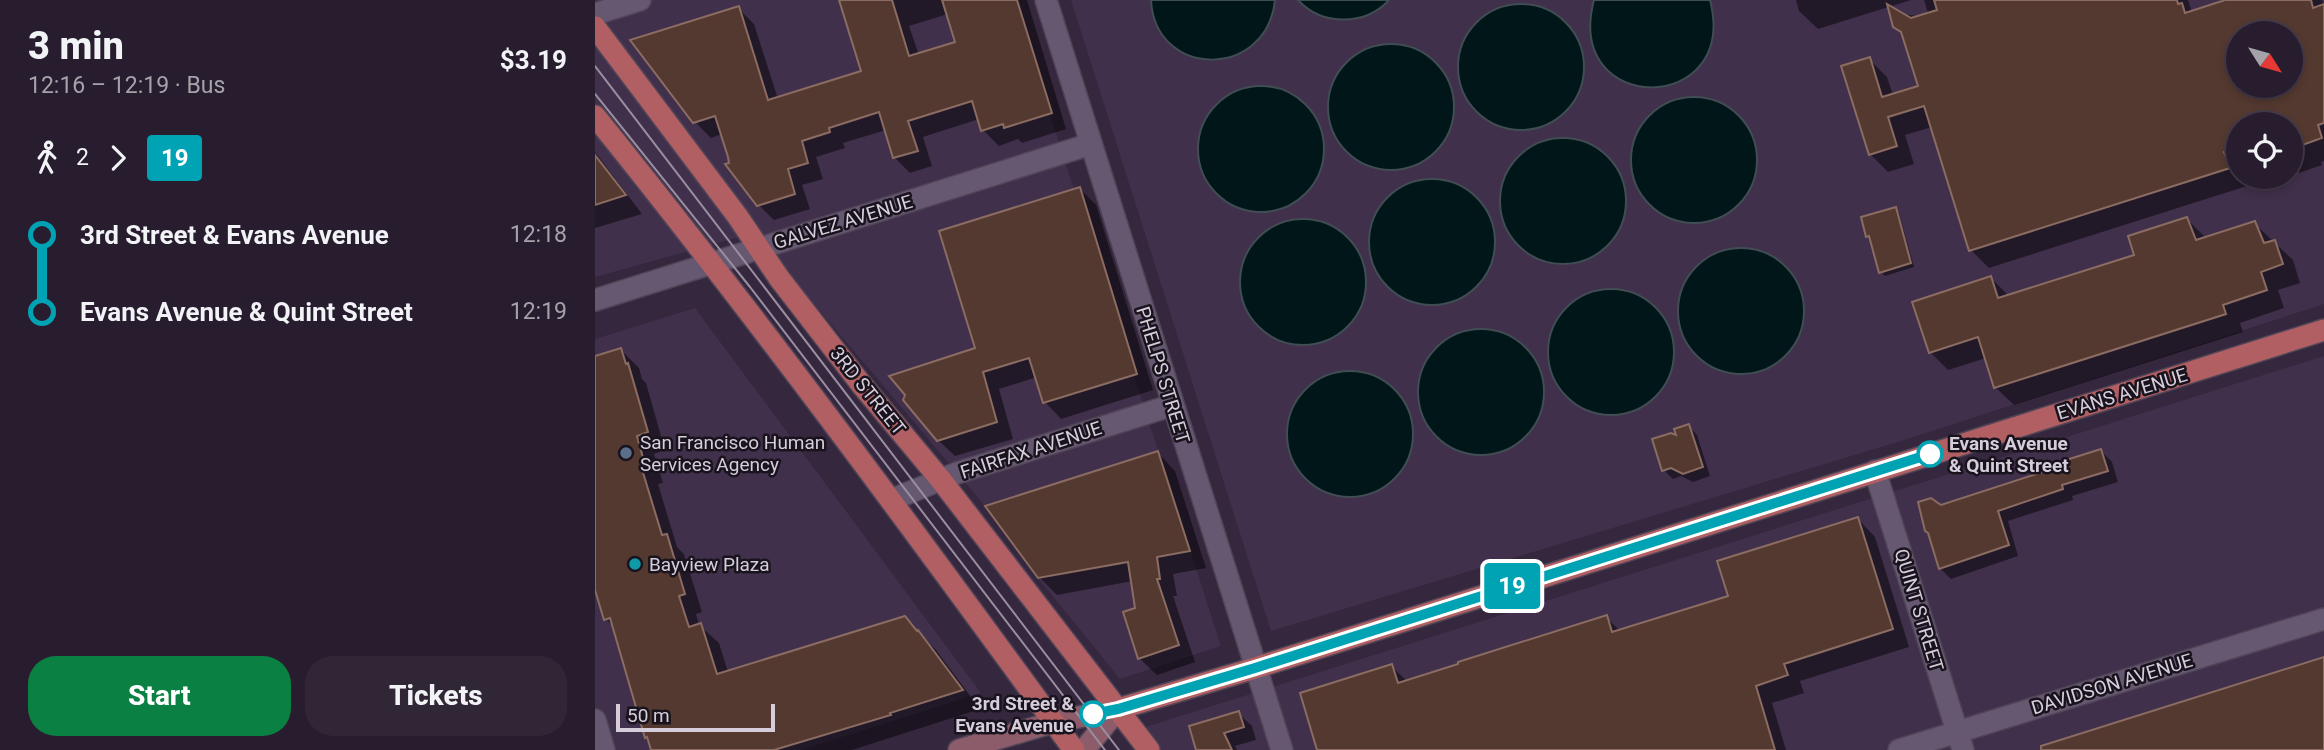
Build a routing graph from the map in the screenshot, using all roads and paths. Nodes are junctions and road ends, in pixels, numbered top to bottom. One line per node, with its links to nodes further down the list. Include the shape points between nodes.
1 (639, 0): 3 (street)
2 (1046, 0): 6 (street, PHELPS STREET)
3 (595, 14)
4 (595, 27): 7 (main road, 3RD STREET)
5 (595, 116): 8 (main road)
6 (1091, 144): 7 (street, GALVEZ AVENUE); 11 (street, PHELPS STREET)
7 (759, 248): 8 (street, GALVEZ AVENUE); 13 (main road, 3RD STREET, via 861,384)
8 (712, 263): 9 (street, GALVEZ AVENUE); 14 (main road)
9 (595, 300)
10 (2324, 330): 12 (main road, EVANS AVENUE)
11 (1173, 405): 13 (street, FAIRFAX AVENUE); 16 (street, PHELPS STREET)
12 (1875, 471): 16 (main road, EVANS AVENUE); 20 (street, QUINT STREET)
13 (941, 480): 14 (street, FAIRFAX AVENUE); 17 (main road, 3RD STREET)
14 (891, 500): 19 (main road)
15 (2324, 619): 20 (street, DAVIDSON AVENUE)
16 (1255, 668): 17 (main road, EVANS AVENUE); 26 (street, PHELPS STREET)
17 (1118, 709): 19 (main road, EVANS AVENUE); 24 (main road); 25 (main road, 3RD STREET)
18 (595, 720): 21 (street)
19 (1054, 722): 22 (main road, EVANS AVENUE); 23 (main road)
20 (1960, 741): 27 (street, DAVIDSON AVENUE)
21 (604, 750)
22 (959, 750)
23 (1074, 750)
24 (1084, 750)
25 (1149, 750)
26 (1282, 750)
27 (1899, 750)

